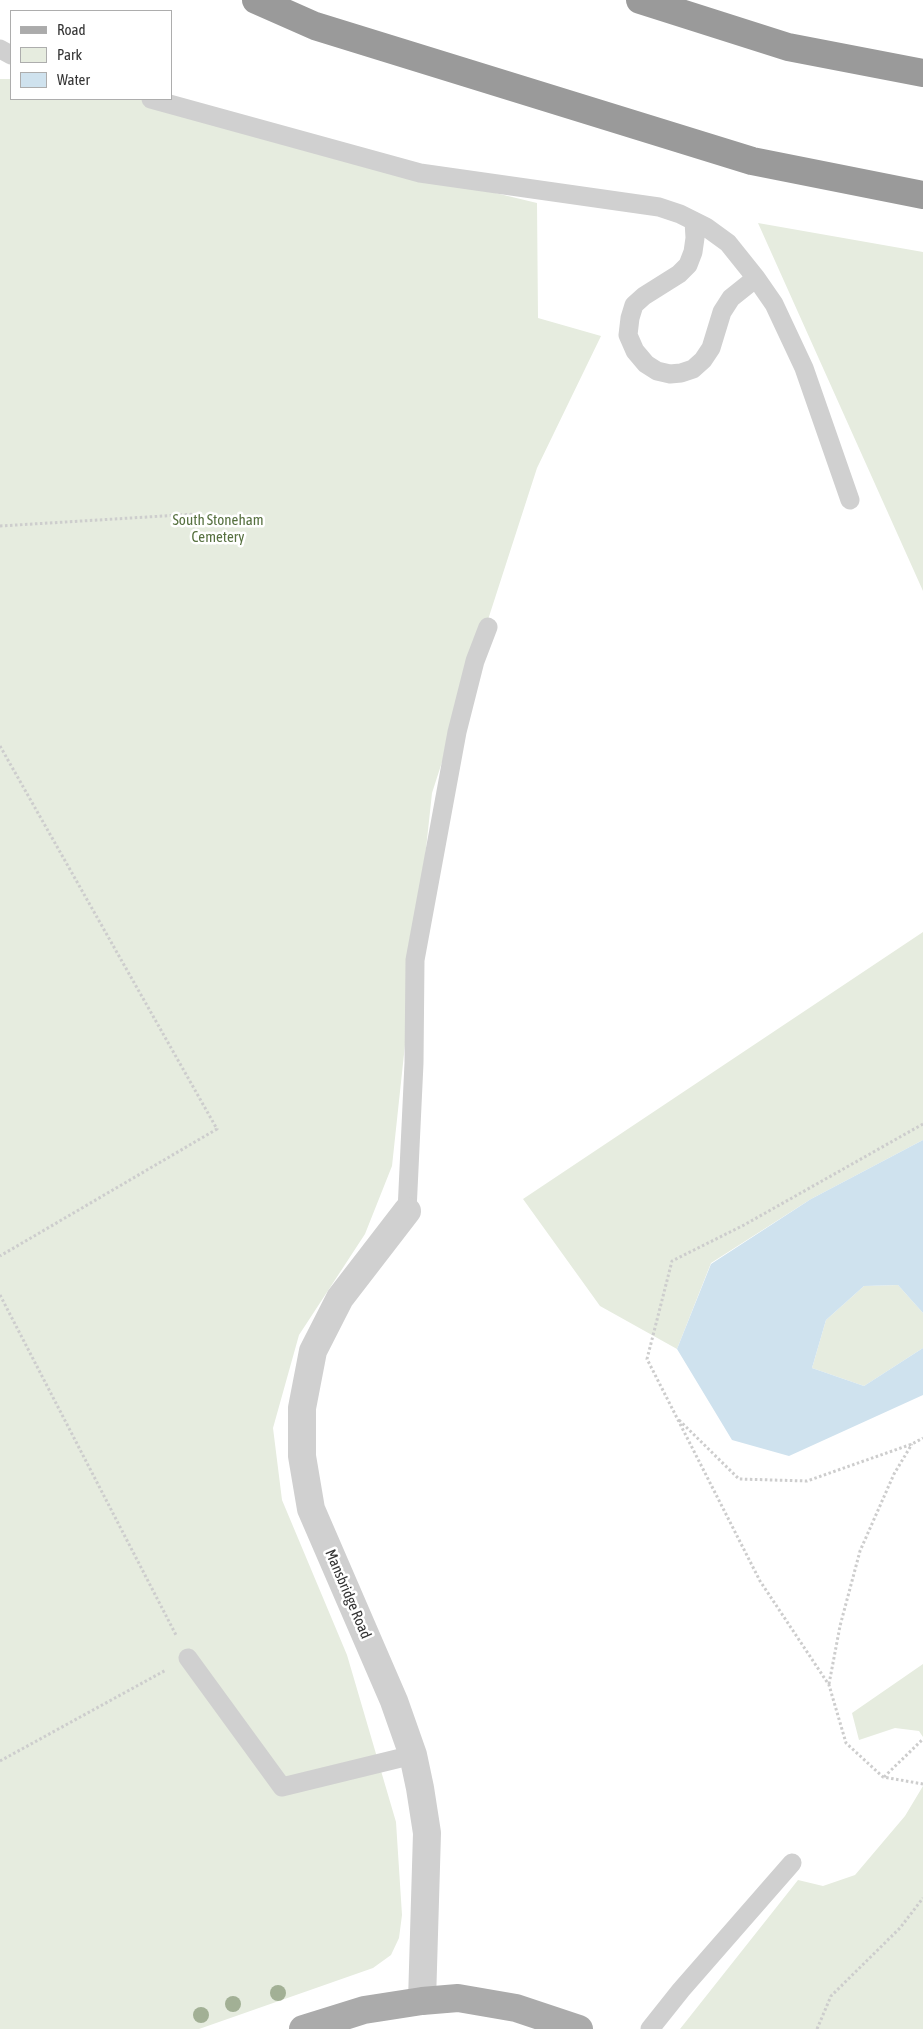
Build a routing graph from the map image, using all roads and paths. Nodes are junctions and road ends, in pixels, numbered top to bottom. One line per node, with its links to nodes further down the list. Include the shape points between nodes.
1 (256, 0): 5 (highway, via 315,26 752,161)
2 (640, 0): 3 (highway, via 788,47)
3 (923, 73)
4 (156, 100): 6 (lane, via 420,173 659,207)
5 (923, 195)
6 (694, 221): 7 (lane, via 728,243); 7 (lane, via 695,238 688,265 634,305 628,335 646,364 670,374 692,369 711,348 722,312 731,298)
7 (756, 278): 8 (lane, via 774,304 804,368)
8 (850, 500)
9 (196, 514): 10 (path)
10 (0, 526)
11 (488, 627): 14 (lane, via 475,661 457,732 415,960)
12 (0, 746): 15 (path, via 217,1129)
13 (923, 1124): 17 (path, via 672,1262 647,1359)
14 (407, 1211): 23 (street, Mansbridge Road, via 340,1298 313,1352 302,1408 302,1456 311,1509 394,1701)
15 (0, 1256)
16 (0, 1296): 20 (path)
17 (677, 1418): 19 (path, via 739,1479 807,1481); 21 (path, via 760,1581)
18 (923, 1438): 19 (path)
19 (912, 1444): 21 (path, via 894,1474 860,1551 840,1626)
20 (188, 1658): 23 (lane, via 282,1787); 24 (path)
21 (829, 1685): 25 (path, via 846,1743)
22 (923, 1739): 25 (path)
23 (413, 1755): 29 (street, Mansbridge Road, via 427,1833)
24 (0, 1761)
25 (883, 1777): 26 (path)
26 (923, 1784)
27 (792, 1863): 32 (lane)
28 (923, 1898): 33 (path, via 900,1928 831,1996)
29 (422, 2001): 30 (main road, via 364,2010); 31 (main road, via 458,1998 553,2019)
30 (303, 2029)
31 (578, 2029)
32 (650, 2029)
33 (817, 2029)

